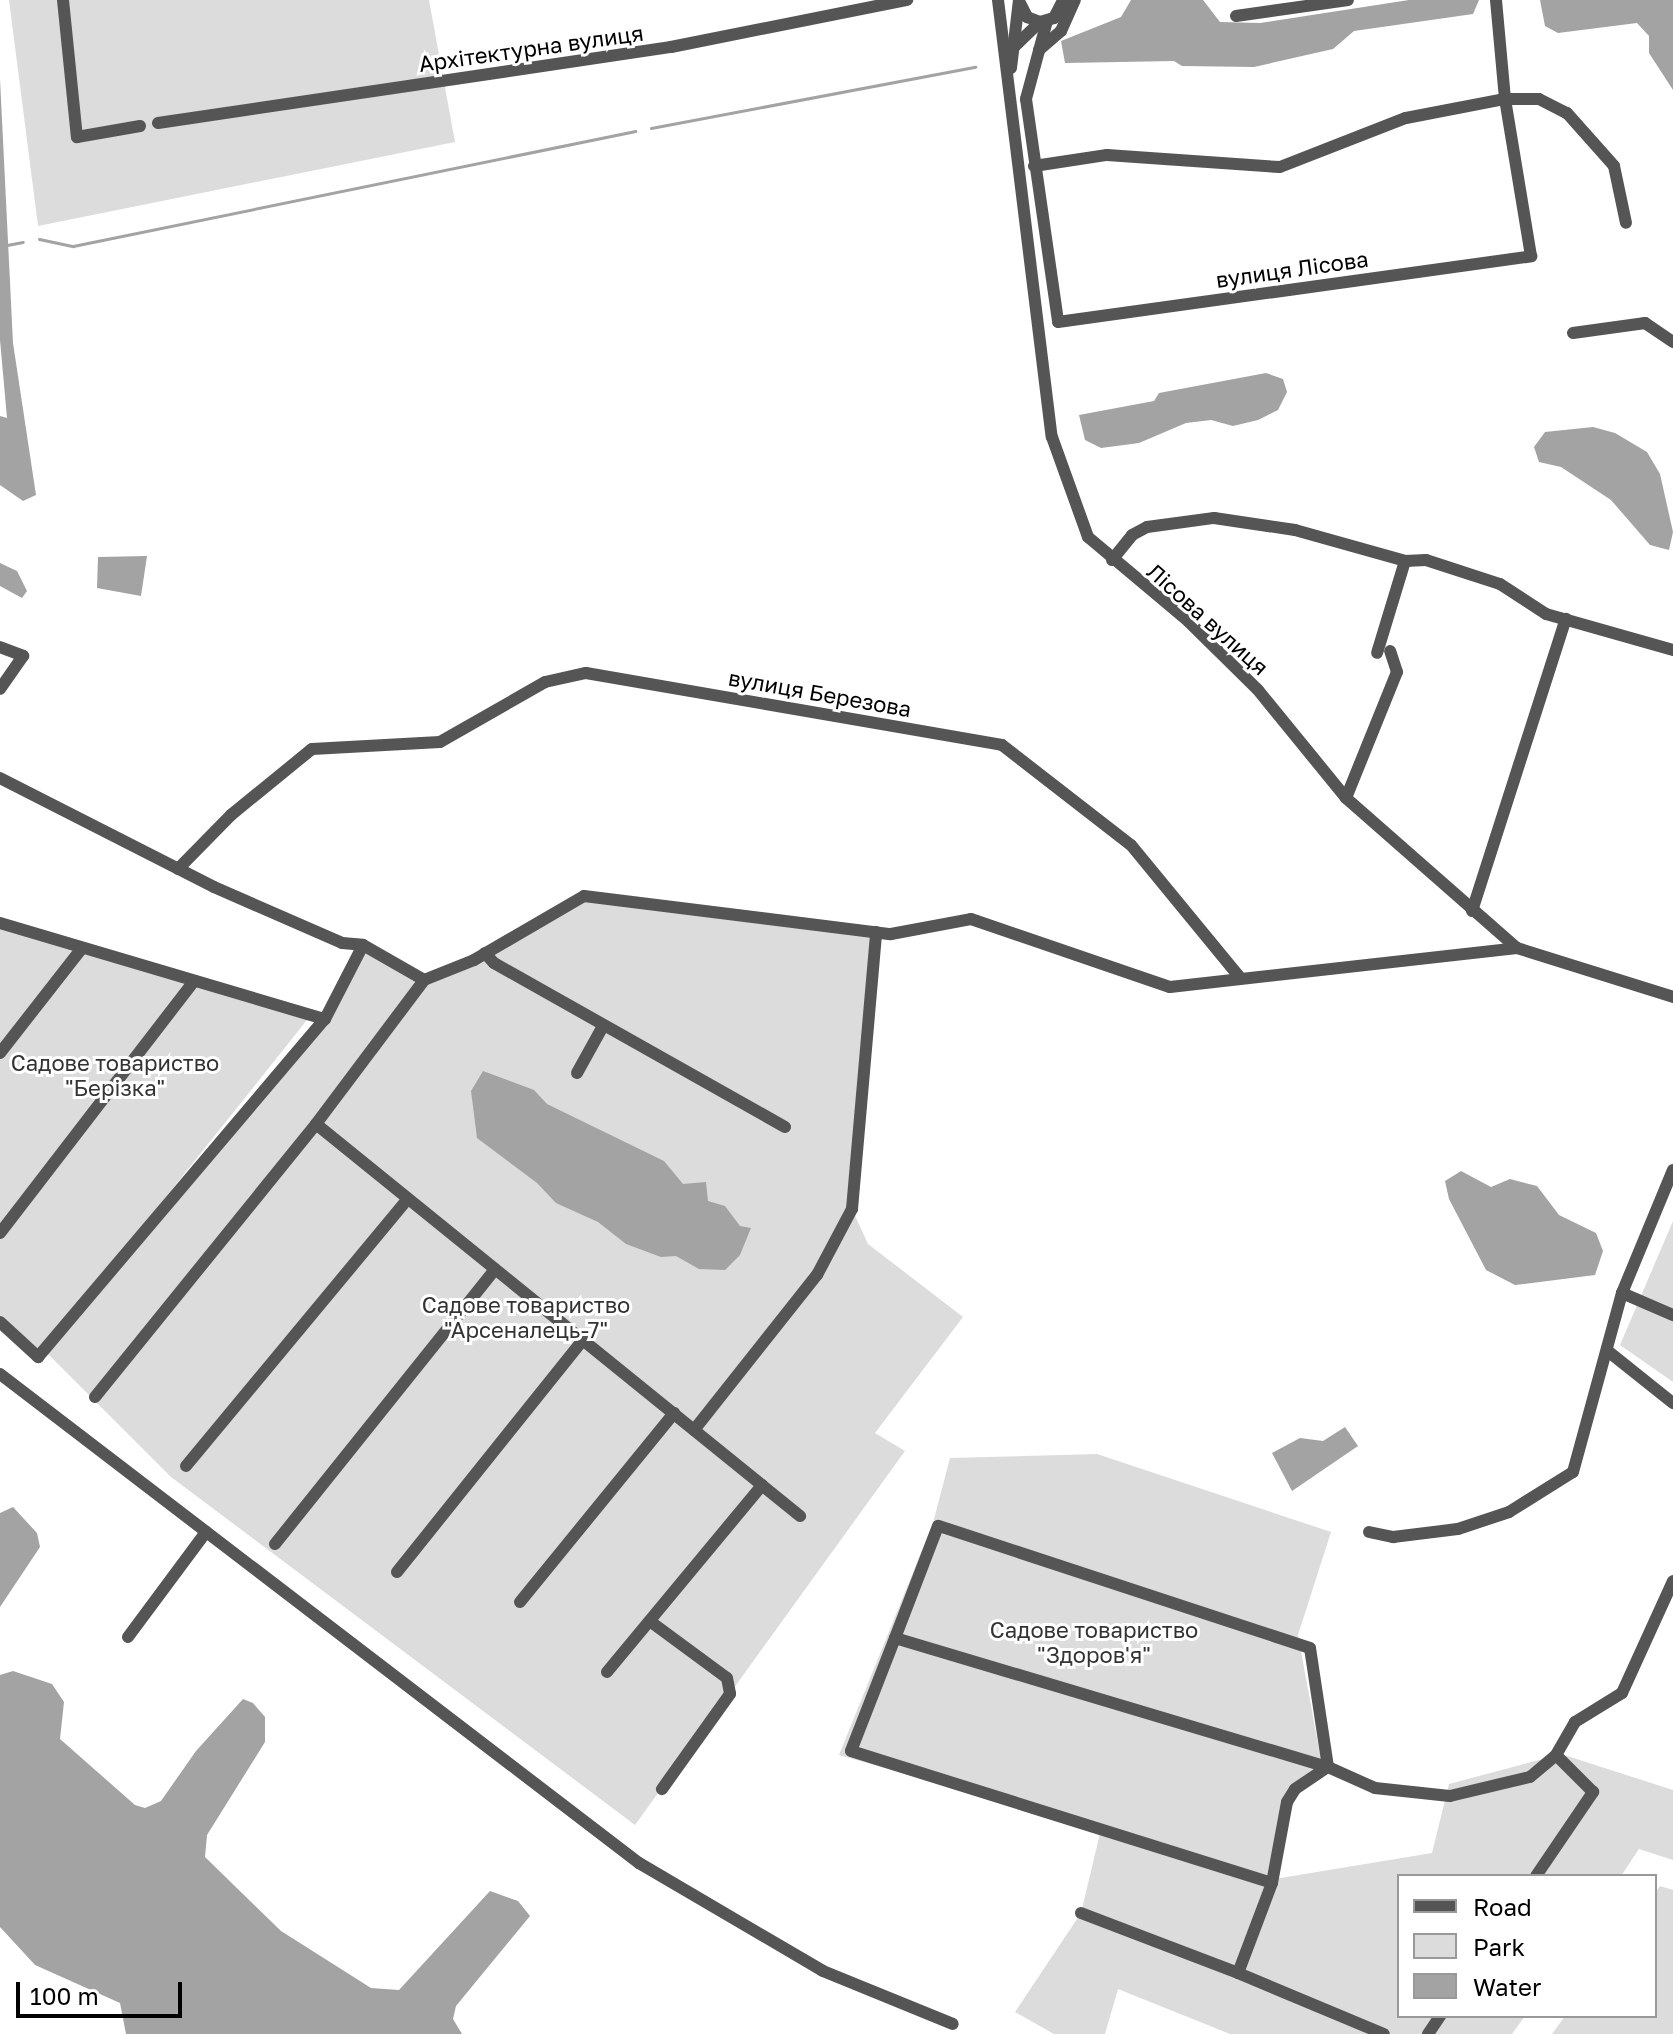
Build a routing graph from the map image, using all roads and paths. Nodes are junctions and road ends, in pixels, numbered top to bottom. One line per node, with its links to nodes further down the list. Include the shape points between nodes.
1 (63, 0): 16 (street, via 77,137)
2 (907, 0): 15 (street, Архітектурна вулиця, via 671,47)
3 (998, 0): 13 (street)
4 (1019, 0): 10 (street, via 1027,17); 11 (street)
5 (1063, 0): 10 (street, via 1059,12)
6 (1075, 0): 12 (street, via 1061,31)
7 (1348, 0): 9 (street)
8 (1496, 0): 14 (street)
9 (1236, 16)
10 (1044, 21): 11 (street); 12 (street)
11 (1014, 47): 13 (street)
12 (1039, 50): 17 (street, via 1026,99)
13 (1011, 75): 21 (street, Лісова вулиця, via 1052,437 1088,537)
14 (1505, 99): 17 (street, via 1406,118 1280,167 1107,155); 17 (street, вулиця Лісова, via 1531,256 1058,322); 18 (street, via 1539,99 1567,113 1614,166)
15 (158, 123)
16 (140, 126)
17 (1034, 166)
18 (1626, 223)
19 (1573, 333): 20 (street, via 1645,323)
20 (1673, 342)
21 (1112, 560): 22 (street, via 1132,535 1147,527 1214,518 1295,530); 28 (street, Лісова вулиця, via 1188,621 1258,690)
22 (1405, 561): 23 (street, via 1426,560 1500,584 1546,614); 28 (street, via 1384,652 1397,672)
23 (1566, 619): 25 (street); 30 (street)
24 (0, 647): 26 (street, via 23,656)
25 (1673, 650)
26 (0, 689)
27 (0, 778): 29 (street)
28 (1346, 798): 30 (street, Лісова вулиця)
29 (178, 869): 33 (street, via 342,943); 37 (street, вулиця Березова, via 231,815 312,749 440,742 545,682 586,673 1002,745 1131,845)
30 (1472, 911): 35 (street, Лісова вулиця)
31 (0, 923): 34 (street)
32 (876, 932): 36 (street, via 584,896); 37 (street, via 891,934 971,919 1170,987); 60 (street, via 852,1209 817,1275)
33 (363, 945): 38 (street); 41 (street)
34 (82, 948): 39 (street); 43 (street)
35 (1517, 948): 37 (street); 40 (street, Лісова вулиця)
36 (485, 953): 38 (street); 42 (street)
37 (1241, 979)
38 (424, 980): 45 (street)
39 (194, 981): 41 (street); 49 (street)
40 (1673, 997)
41 (325, 1019): 53 (street, via 38,1357)
42 (603, 1026): 44 (street); 46 (street)
43 (0, 1053)
44 (577, 1073)
45 (316, 1124): 48 (street); 57 (street)
46 (785, 1127)
47 (1671, 1177): 51 (street)
48 (408, 1199): 50 (street); 61 (street)
49 (0, 1233)
50 (495, 1269): 54 (street); 66 (street)
51 (1622, 1293): 52 (street); 55 (street)
52 (1673, 1315)
53 (0, 1322)
54 (583, 1340): 59 (street); 67 (street)
55 (1609, 1352): 58 (street); 65 (street, via 1580,1457 1562,1482 1509,1512 1458,1529 1393,1537)
56 (0, 1374): 64 (street)
57 (95, 1397)
58 (1673, 1403)
59 (674, 1413): 60 (street); 69 (street)
60 (694, 1430): 62 (street)
61 (186, 1466)
62 (762, 1485): 63 (street); 70 (street)
63 (800, 1516)
64 (206, 1532): 71 (street); 81 (street, via 639,1863 823,1971)
65 (1369, 1532)
66 (275, 1544)
67 (397, 1572)
68 (1673, 1581): 74 (street, via 1622,1693 1575,1722)
69 (520, 1602)
70 (651, 1622): 73 (street); 76 (street, via 727,1678 730,1694)
71 (128, 1637)
72 (895, 1638): 75 (street); 75 (street, via 938,1526 1310,1648); 78 (street, via 851,1751)
73 (607, 1672)
74 (1556, 1755): 75 (street, via 1530,1777 1450,1796 1375,1788); 77 (street, via 1593,1792)
75 (1328, 1767): 78 (street, via 1295,1789 1287,1802)
76 (662, 1789)
77 (1537, 1874)
78 (1272, 1883): 80 (street)
79 (1081, 1913): 80 (street)
80 (1238, 1973): 82 (street)
81 (953, 2024)
82 (1384, 2034)

